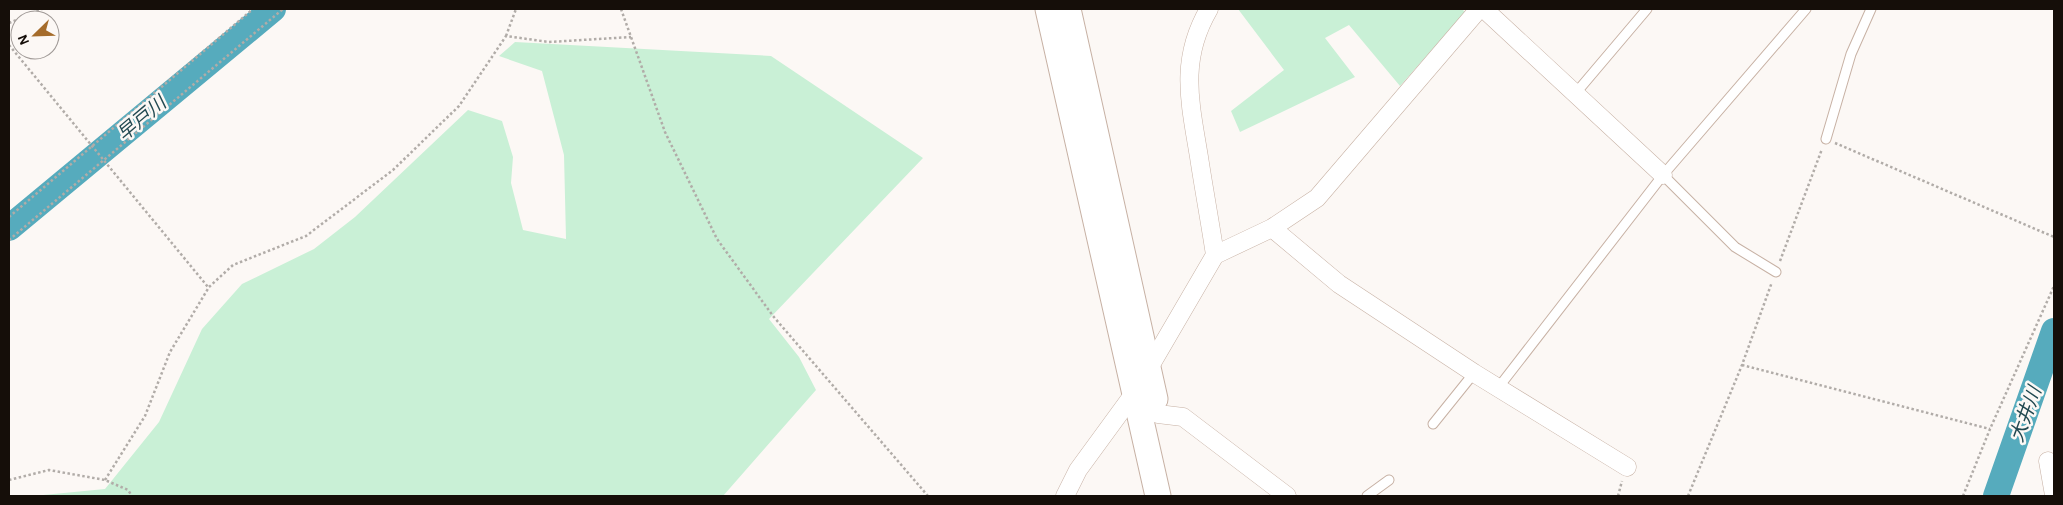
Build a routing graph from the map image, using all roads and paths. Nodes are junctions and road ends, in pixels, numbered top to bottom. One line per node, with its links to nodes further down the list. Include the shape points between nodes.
1 (42, 9): 14 (path)
2 (253, 9): 20 (path)
3 (283, 9): 21 (path)
4 (516, 9): 15 (path)
5 (621, 9): 16 (path)
6 (1048, 9): 35 (street)
7 (1068, 9): 32 (street)
8 (1209, 9): 27 (street, via 1199,26 1190,58 1188,90)
9 (1479, 9): 24 (street, via 1317,198)
10 (1484, 9): 18 (street)
11 (1647, 9): 18 (lane)
12 (1806, 9): 22 (lane)
13 (1871, 9): 19 (lane, via 1851,54)
14 (9, 23)
15 (506, 36): 16 (path, via 549,42); 30 (path, via 459,106 393,170 306,236 233,265)
16 (631, 37): 46 (path, via 665,132 717,239 773,316)
17 (9, 45): 20 (path)
18 (1575, 94): 22 (street)
19 (1826, 139): 25 (path); 28 (path)
20 (93, 145): 21 (path); 23 (path)
21 (104, 160): 26 (path); 30 (path)
22 (1663, 175): 28 (lane, via 1735,247); 34 (lane)
23 (9, 217)
24 (1272, 228): 27 (street); 33 (street, via 1339,284)
25 (2054, 236)
26 (9, 240)
27 (1215, 255): 32 (street)
28 (1776, 272): 31 (path)
29 (2054, 286): 38 (path)
30 (208, 287): 42 (path, via 170,352 145,416)
31 (1742, 365): 38 (path); 52 (path)
32 (1148, 369): 35 (street); 36 (street)
33 (1474, 373): 34 (street); 37 (lane)
34 (1498, 388): 40 (street)
35 (1135, 392): 47 (street, via 1078,470); 48 (street)
36 (1158, 414): 49 (street); 50 (street, via 1183,417)
37 (1433, 424)
38 (1990, 430): 53 (path)
39 (2048, 460): 44 (street)
40 (1626, 467)
41 (9, 480): 42 (path, via 49,470)
42 (105, 480): 45 (path, via 128,490)
43 (1389, 480): 51 (lane)
44 (2054, 495)
45 (132, 496)
46 (928, 496)
47 (1065, 496)
48 (1158, 496)
49 (1176, 496)
50 (1287, 496)
51 (1366, 496)
52 (1688, 496)
53 (1963, 496)

